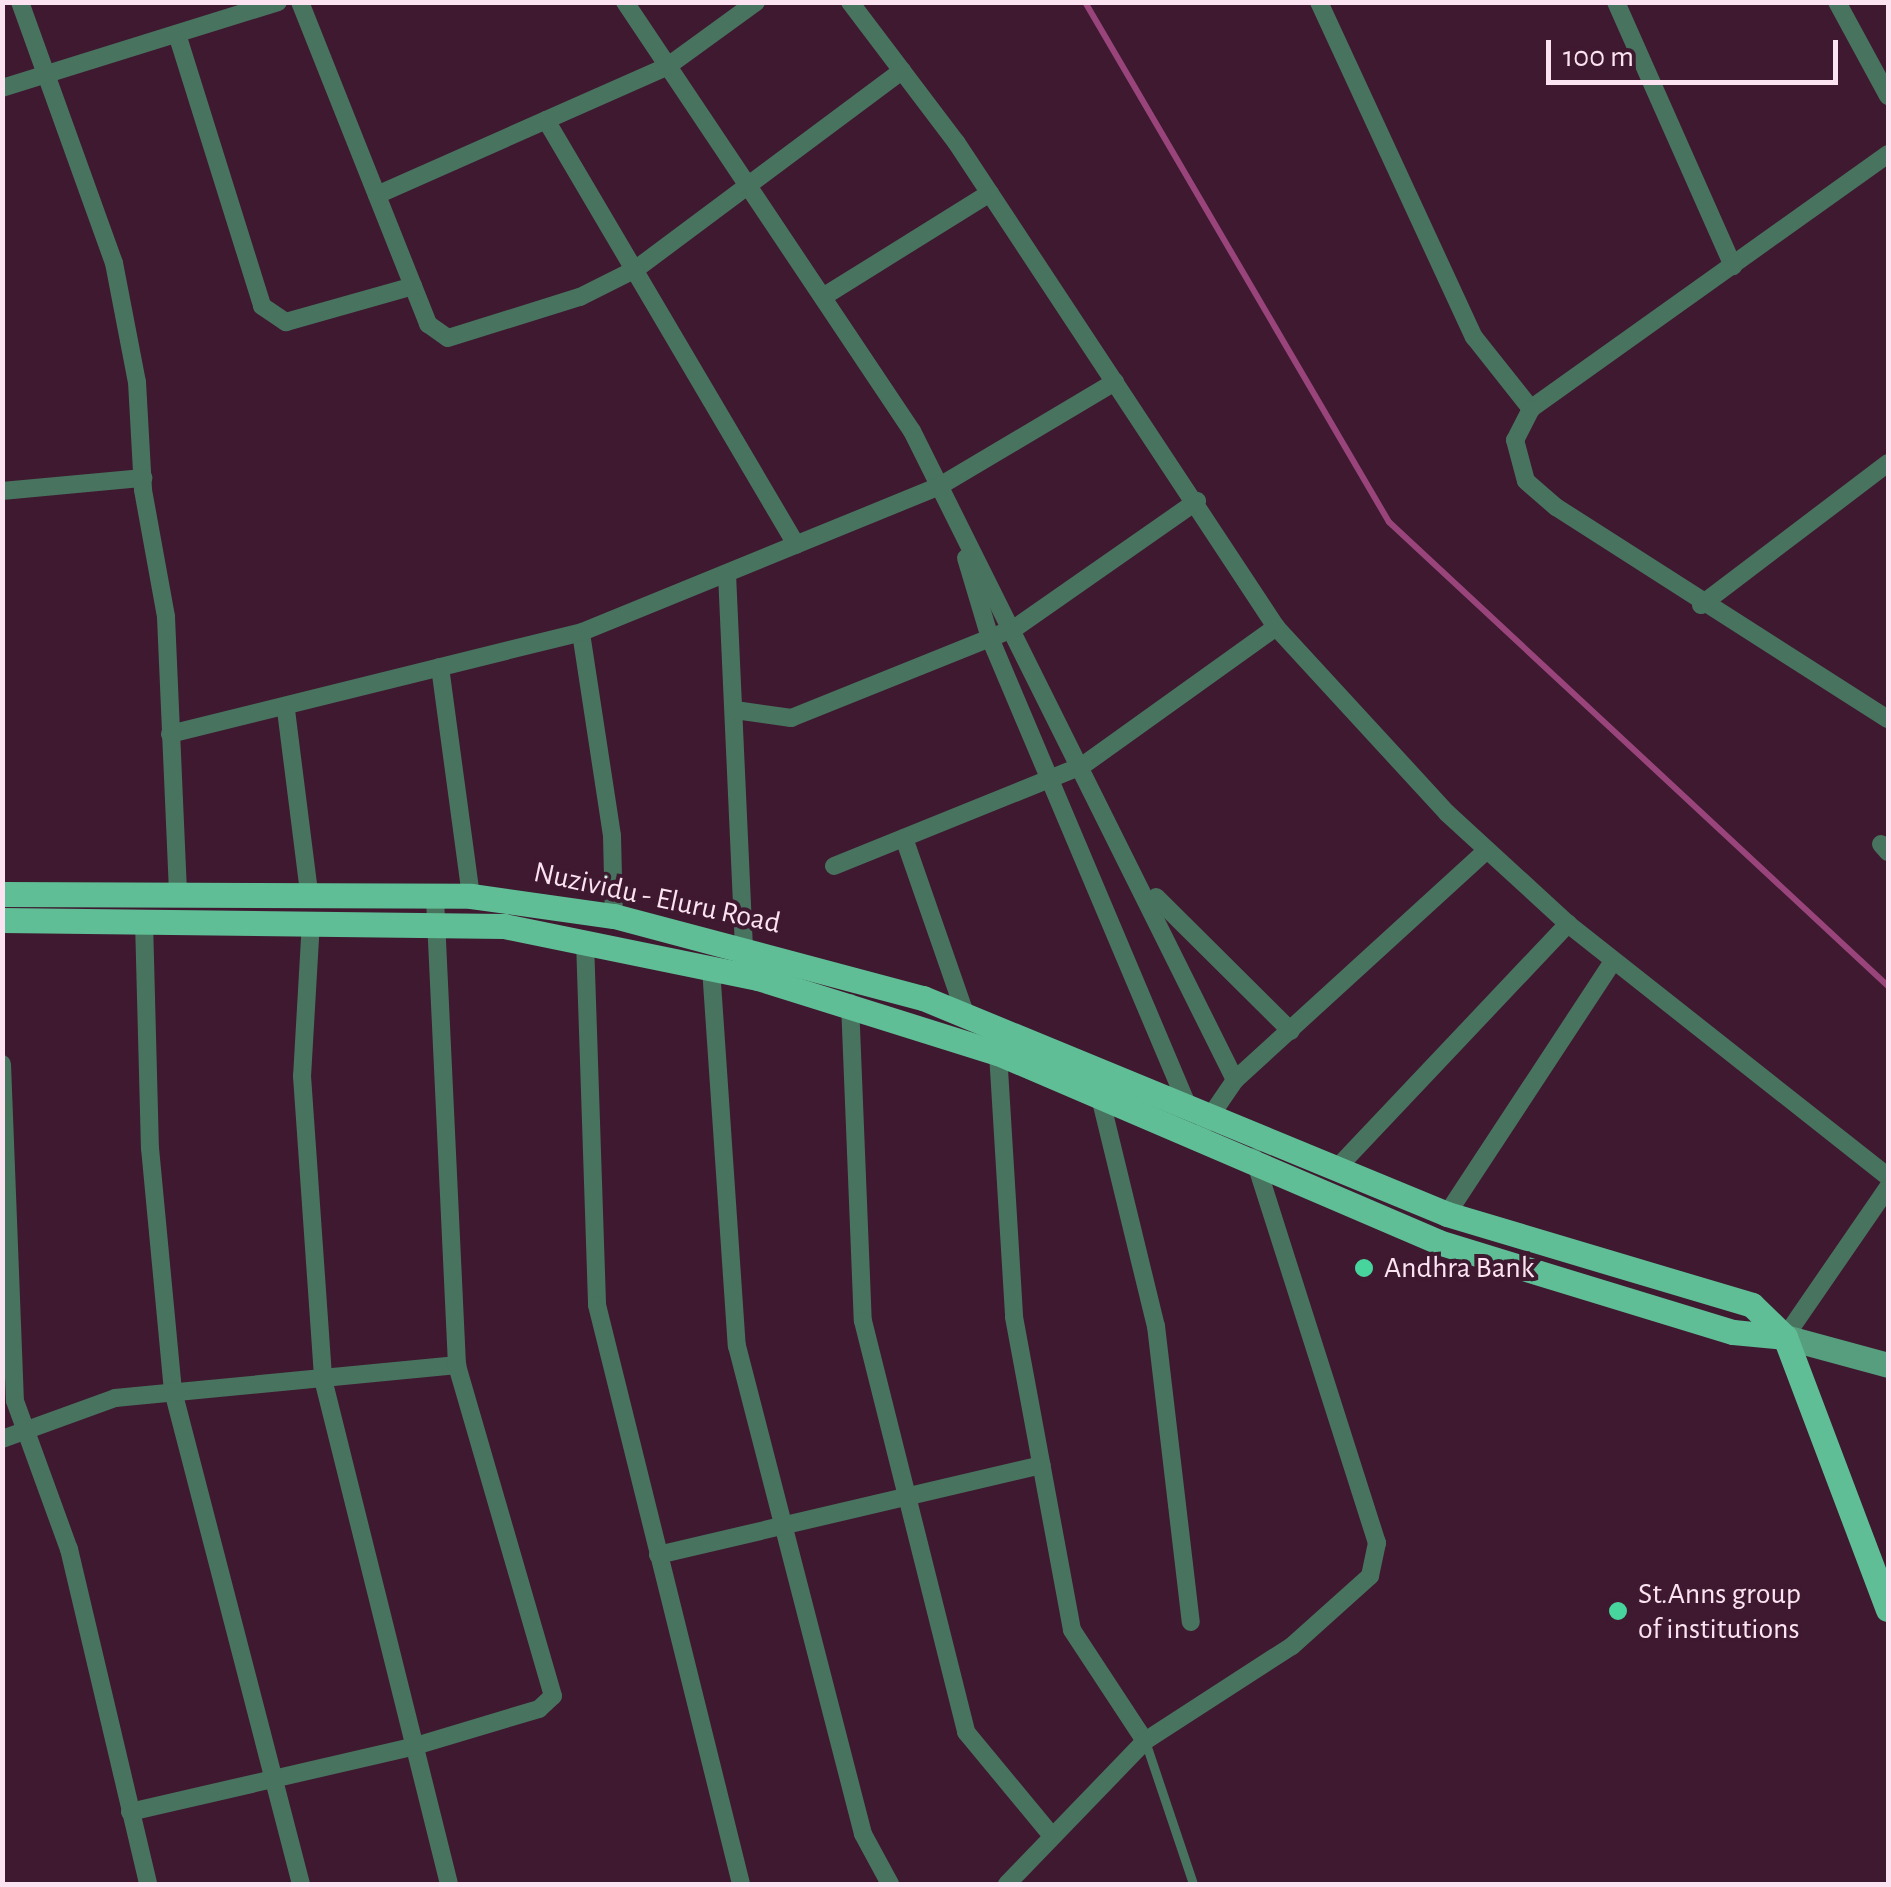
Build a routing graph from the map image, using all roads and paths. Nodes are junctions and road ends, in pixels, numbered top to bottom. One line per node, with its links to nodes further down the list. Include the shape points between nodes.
1 (20, 2): 13 (street)
2 (278, 2): 10 (street)
3 (300, 2): 20 (street)
4 (625, 2): 11 (street)
5 (756, 2): 11 (street)
6 (850, 2): 12 (street)
7 (1319, 2): 26 (street, via 1474,337)
8 (1616, 2): 21 (street)
9 (1837, 2): 15 (street)
10 (177, 34): 13 (street); 23 (street, via 262,306 286,322)
11 (668, 66): 16 (street); 18 (street)
12 (902, 71): 18 (street); 19 (street)
13 (51, 72): 14 (street); 28 (street, via 114,263 137,382)
14 (2, 88)
15 (1888, 96)
16 (546, 120): 20 (street); 22 (street)
17 (1888, 154): 21 (street)
18 (752, 184): 22 (street); 24 (street)
19 (990, 192): 24 (street); 25 (street)
20 (376, 195): 23 (street)
21 (1733, 266): 26 (street)
22 (636, 268): 23 (street, via 580,298 448,338 428,324); 33 (street)
23 (413, 286)
24 (826, 295): 29 (street)
25 (1115, 382): 29 (street); 31 (street)
26 (1530, 409): 35 (street, via 1516,440 1526,482)
27 (1888, 463): 35 (street)
28 (143, 478): 30 (street); 44 (street, via 166,617)
29 (938, 487): 32 (street); 33 (street)
30 (2, 491)
31 (1197, 501): 36 (street); 37 (street)
32 (957, 529): 37 (street); 39 (street)
33 (796, 545): 34 (street)
34 (727, 574): 38 (street); 42 (street)
35 (1701, 605): 43 (street)
36 (1276, 627): 45 (street); 48 (street)
37 (1015, 628): 39 (street); 45 (street)
38 (581, 632): 40 (street); 56 (street, via 612,836)
39 (990, 638): 42 (street, via 791,718); 46 (street)
40 (440, 666): 41 (street); 54 (street)
41 (286, 710): 44 (street); 51 (street)
42 (735, 710): 62 (street)
43 (1888, 719)
44 (170, 734): 53 (street)
45 (1082, 766): 46 (street); 50 (street)
46 (1054, 779): 47 (street); 72 (street)
47 (904, 838): 49 (street); 66 (street)
48 (1487, 850): 60 (street); 67 (street)
49 (834, 866)
50 (1146, 887): 67 (street); 70 (street)
51 (309, 893): 53 (main road, Nuzividu - Eluru Road); 55 (main road, Nuzividu - Eluru Road)
52 (2, 894): 53 (main road, Nuzividu - Eluru Road)
53 (178, 894)
54 (471, 896): 55 (main road, Nuzividu - Eluru Road); 56 (main road, Nuzividu - Eluru Road)
55 (436, 908): 59 (main road, Nuzividu - Eluru Road); 61 (main road, Nuzividu - Eluru Road); 81 (street)
56 (614, 916): 62 (main road, Nuzividu - Eluru Road)
57 (2, 920): 58 (main road, Nuzividu - Eluru Road)
58 (144, 921): 59 (main road, Nuzividu - Eluru Road); 84 (street)
59 (311, 922): 83 (street, via 302,1076)
60 (1568, 924): 63 (street); 76 (street)
61 (585, 942): 64 (main road, Nuzividu - Eluru Road); 90 (street, via 598,1305)
62 (744, 948): 66 (main road, Nuzividu - Eluru Road)
63 (1613, 962): 77 (street); 79 (street)
64 (711, 968): 65 (main road, Nuzividu - Eluru Road); 89 (street, via 737,1346)
65 (850, 1003): 68 (main road, Nuzividu - Eluru Road); 88 (street, via 863,1321)
66 (965, 1013): 72 (main road, Nuzividu - Eluru Road)
67 (1291, 1030): 70 (street)
68 (998, 1053): 71 (main road, Nuzividu - Eluru Road); 87 (street, via 1014,1317)
69 (2, 1064): 85 (street, via 10,1362)
70 (1235, 1080): 72 (street)
71 (1101, 1101): 74 (main road, Nuzividu - Eluru Road); 92 (street, via 1156,1326)
72 (1198, 1113): 73 (main road, Nuzividu - Eluru Road); 74 (street)
73 (1262, 1137): 75 (street); 76 (main road, Nuzividu - Eluru Road)
74 (1199, 1144): 75 (main road, Nuzividu - Eluru Road)
75 (1252, 1162): 80 (main road, via 1438,1242 1733,1332); 93 (street, via 1377,1542 1370,1576 1325,1618)
76 (1338, 1168): 79 (main road, Nuzividu - Eluru Road)
77 (1888, 1177)
78 (1888, 1187): 80 (street)
79 (1447, 1214): 80 (main road, Nuzividu - Eluru Road, via 1752,1306)
80 (1784, 1337): 82 (main road); 91 (main road)
81 (457, 1365): 83 (street); 94 (street, via 553,1696 539,1709)
82 (1888, 1365)
83 (323, 1379): 84 (street); 94 (street)
84 (172, 1392): 85 (street, via 115,1398); 95 (street)
85 (28, 1428): 86 (street); 96 (street, via 69,1549)
86 (2, 1439)
87 (1042, 1466): 88 (street); 93 (street, via 1072,1630)
88 (907, 1493): 89 (street); 97 (street, via 966,1732)
89 (784, 1521): 90 (street); 102 (street, via 863,1834)
90 (658, 1554): 101 (street)
91 (1888, 1609)
92 (1191, 1622)
93 (1145, 1741): 97 (street); 104 (lane)
94 (412, 1747): 95 (street); 100 (street)
95 (276, 1784): 96 (street); 99 (street)
96 (130, 1812): 98 (street)
97 (1052, 1836): 103 (street)
98 (148, 1884)
99 (301, 1884)
100 (449, 1884)
101 (741, 1884)
102 (890, 1884)
103 (1007, 1884)
104 (1193, 1884)

